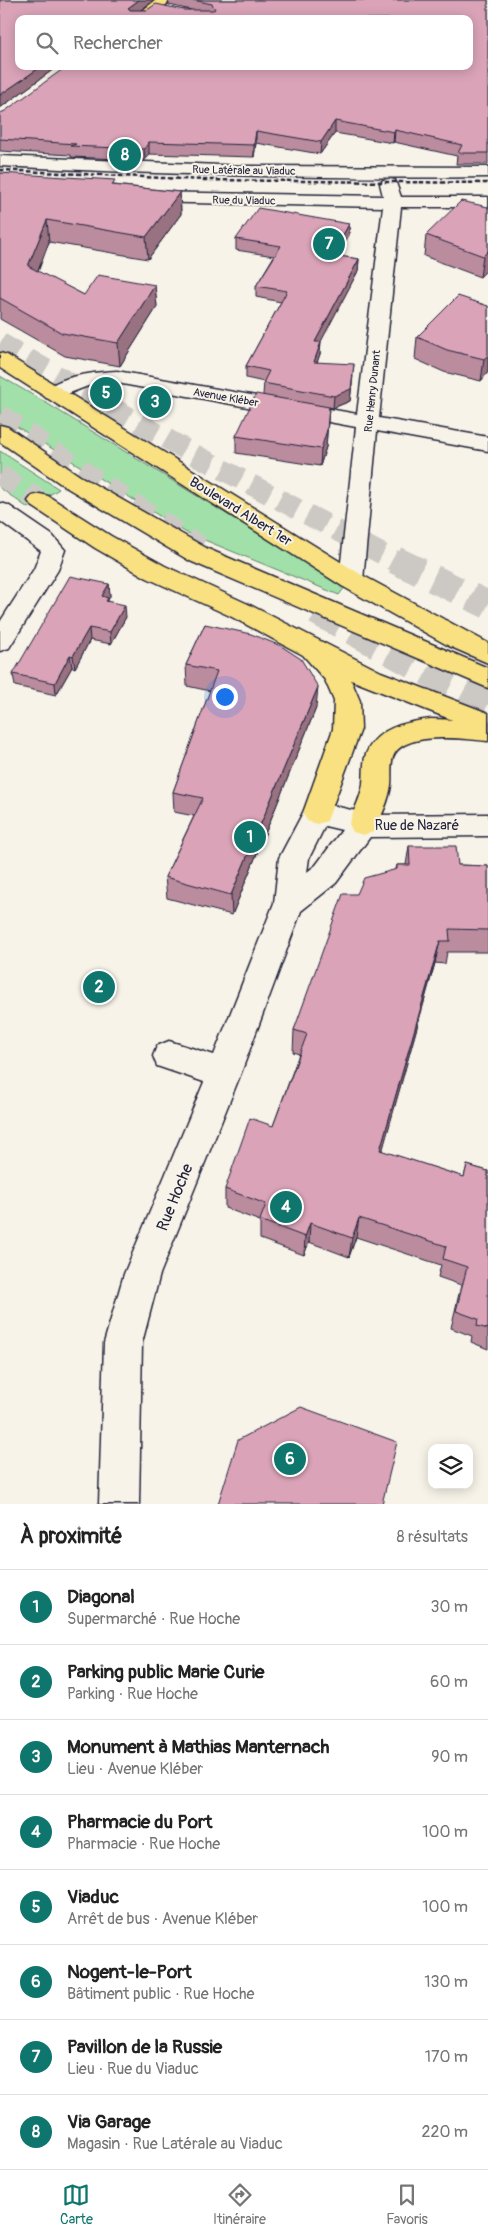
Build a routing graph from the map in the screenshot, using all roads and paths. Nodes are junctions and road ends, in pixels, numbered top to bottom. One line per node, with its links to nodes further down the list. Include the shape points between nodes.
1 (159, 4): 2 (street); 3 (main road)
2 (175, 13)
3 (144, 15)
4 (0, 161): 6 (street, Rue Latérale au Viaduc)
5 (488, 172): 6 (street, Rue Latérale au Viaduc)
6 (386, 174): 8 (street)
7 (128, 196): 8 (street, Rue du Viaduc)
8 (393, 202): 9 (street, Rue du Viaduc); 12 (street, Rue Henry Dunant)
9 (488, 202)
10 (0, 360): 11 (main road, Boulevard Albert 1er)
11 (54, 392): 12 (street, Avenue Kléber, via 84,380 117,377); 17 (main road, Boulevard Albert 1er)
12 (369, 423): 14 (street, Avenue Kléber); 17 (street, Rue Henry Dunant)
13 (0, 432): 21 (main road, via 72,481 199,555)
14 (488, 444)
15 (40, 501): 19 (main road, via 156,572)
16 (0, 510): 18 (street, via 44,540 53,550 46,570)
17 (351, 580): 20 (main road, Boulevard Albert 1er)
18 (0, 642)
19 (306, 644): 22 (main road, via 372,679); 24 (main road, via 336,674 347,701 347,729)
20 (488, 654)
21 (488, 680)
22 (488, 724)
23 (488, 731): 25 (main road, via 426,729 389,742 378,763 377,786)
24 (317, 813): 25 (street, Rue de Nazaré); 27 (street, Rue Hoche, via 294,858)
25 (364, 824): 26 (street, Rue de Nazaré); 27 (street, via 326,874)
26 (488, 825)
27 (289, 903): 29 (street, Rue Hoche)
28 (169, 1056): 29 (street)
29 (224, 1074): 30 (street, Rue Hoche, via 142,1274 123,1343)
30 (119, 1504)

